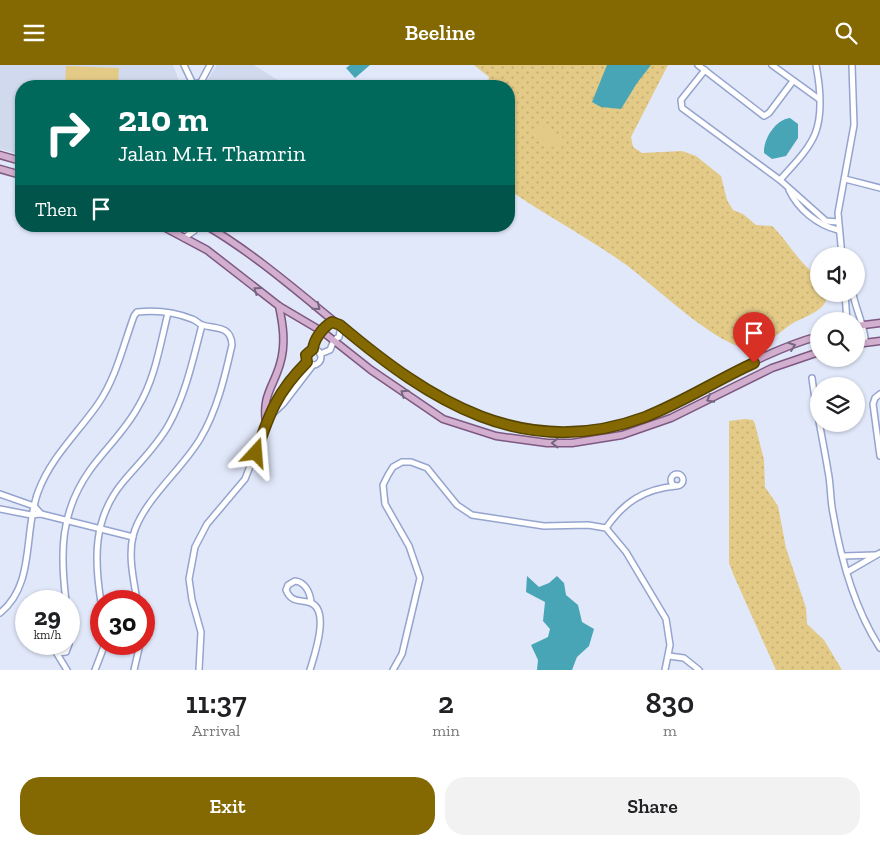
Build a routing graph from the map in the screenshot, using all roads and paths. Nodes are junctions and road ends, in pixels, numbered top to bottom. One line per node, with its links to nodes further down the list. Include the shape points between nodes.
1 (184, 65): 8 (street)
2 (210, 65): 9 (street)
3 (698, 65): 7 (street)
4 (772, 65): 10 (street)
5 (816, 65): 11 (street)
6 (852, 65): 16 (street, via 854,125)
7 (705, 70): 10 (street, via 764,116); 17 (street, via 681,99 681,106)
8 (192, 80)
9 (201, 80)
10 (793, 81): 11 (street)
11 (819, 99): 17 (street, via 815,135)
12 (0, 155): 13 (main road)
13 (15, 159)
14 (0, 169): 15 (main road)
15 (15, 173)
16 (845, 179): 18 (street); 22 (street)
17 (780, 180): 19 (street)
18 (880, 188)
19 (789, 189): 20 (street); 21 (street)
20 (814, 209): 21 (street); 22 (street, via 826,221)
21 (808, 213): 23 (street, via 824,226)
22 (838, 222): 23 (street)
23 (838, 230): 31 (street)
24 (174, 232): 28 (main road)
25 (193, 232): 30 (street)
26 (217, 232): 29 (main road)
27 (220, 232): 29 (main road)
28 (178, 234): 30 (main road)
29 (224, 236): 34 (main road, one-way to 34)
30 (184, 238): 32 (main road, one-way to 30, via 207,250)
31 (841, 247)
32 (279, 306): 39 (main road); 52 (main road, via 284,341 280,365 264,404)
33 (168, 313): 36 (street, via 190,318); 57 (street, via 148,311 137,312 134,316 104,394 50,467); 61 (street, via 144,396 132,417 82,482)
34 (338, 323): 39 (street, via 326,326); 40 (main road, one-way to 40, via 398,370 457,408 506,425 549,432 602,428 646,416 779,351); 41 (street, via 340,337)
35 (880, 323): 37 (main road)
36 (202, 325): 63 (street, via 185,391 174,415 161,437 113,496); 64 (street, via 224,330 232,341 216,401 199,441 142,516)
37 (865, 325)
38 (865, 332): 43 (street)
39 (323, 333): 41 (main road); 44 (street, via 315,339)
40 (810, 339)
41 (334, 341): 45 (street, via 330,350); 46 (main road, one-way to 41, via 772,368 646,428 597,440 547,443 496,435 443,419)
42 (880, 341): 43 (main road)
43 (865, 343)
44 (313, 349): 45 (street); 47 (street, via 306,355)
45 (320, 354): 48 (street, via 320,362)
46 (810, 355)
47 (307, 362): 48 (street); 49 (street)
48 (313, 365): 50 (street)
49 (292, 377): 50 (street); 52 (street, via 277,397)
50 (300, 382): 52 (street)
51 (880, 394): 54 (street, via 873,404)
52 (267, 420): 81 (street, via 245,479 200,535 192,556 189,579 201,632)
53 (820, 432): 66 (street)
54 (880, 456)
55 (676, 486): 62 (street, via 636,497 618,511)
56 (0, 494): 57 (street)
57 (34, 505): 59 (street); 60 (street)
58 (0, 509): 60 (street)
59 (41, 514): 60 (street); 61 (street)
60 (31, 515): 72 (street, via 23,581)
61 (66, 520): 63 (street); 68 (street, via 61,551)
62 (606, 528): 77 (street, via 626,552 666,619); 83 (street, via 544,526 472,515 457,505 427,469 402,462 394,467 383,485 382,495 415,559 420,578 402,654)
63 (99, 529): 64 (street); 69 (street, via 96,562)
64 (133, 537): 70 (street, via 131,554)
65 (878, 554): 66 (street); 67 (street)
66 (843, 556): 67 (street)
67 (847, 572): 73 (street, via 863,622)
68 (65, 590)
69 (100, 590)
70 (136, 590)
71 (310, 602): 71 (street, via 290,597 286,590 288,585 295,581 302,583 308,590); 82 (street, via 319,612 321,624)
72 (0, 613)
73 (880, 648)
74 (57, 655): 78 (street)
75 (101, 655): 79 (street)
76 (137, 655): 80 (street)
77 (669, 656): 84 (street); 85 (street, via 684,658)
78 (66, 670)
79 (95, 670)
80 (134, 670)
81 (199, 670)
82 (310, 670)
83 (393, 670)
84 (665, 670)
85 (699, 670)

